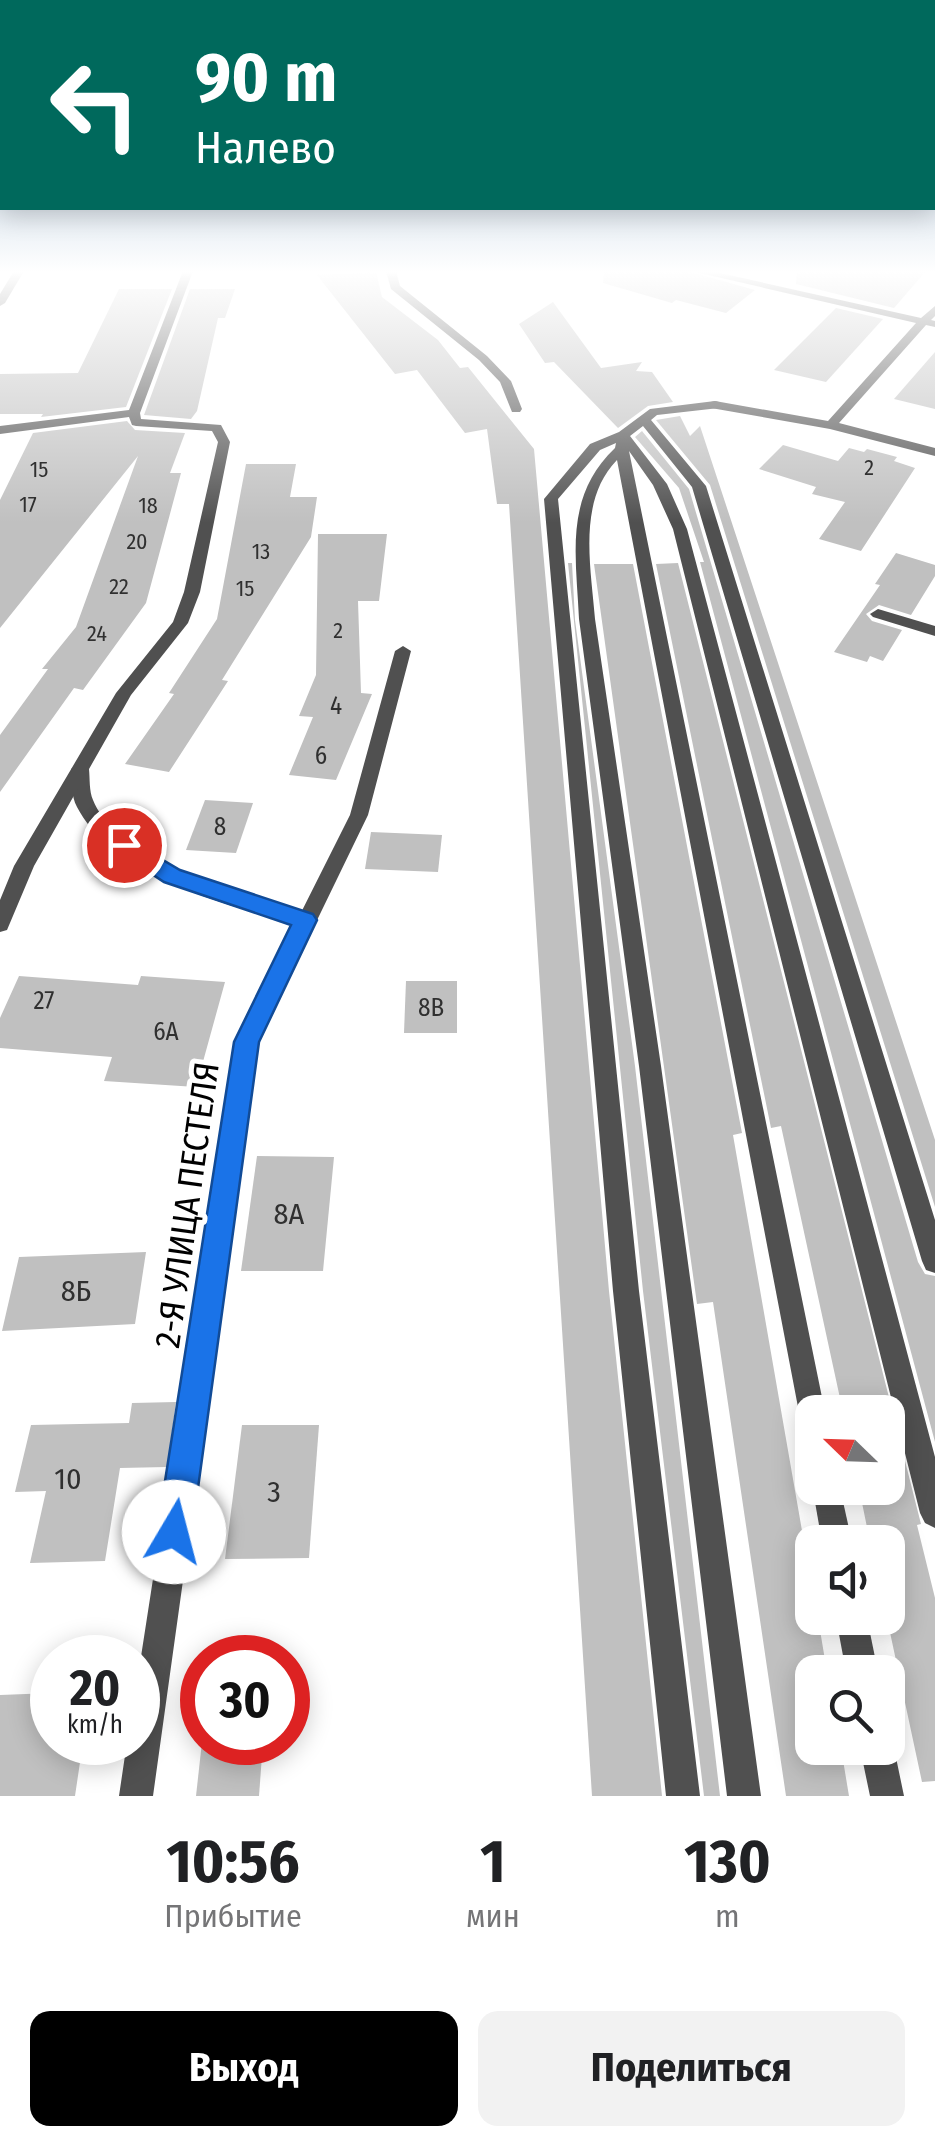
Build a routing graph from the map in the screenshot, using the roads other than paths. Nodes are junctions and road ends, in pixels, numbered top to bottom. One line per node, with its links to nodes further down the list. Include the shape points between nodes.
1 (156, 355): 5 (street)
2 (479, 355): 4 (street, via 505,381)
3 (899, 355): 7 (street)
4 (516, 410)
5 (134, 413): 8 (street); 14 (street, via 136,422 217,428 224,442 180,623 124,693)
6 (645, 420): 7 (street, via 654,412 715,405); 9 (street); 17 (street, via 699,486)
7 (831, 425): 10 (street)
8 (0, 430)
9 (621, 443): 18 (street); 19 (street, via 660,484 680,528); 22 (street, via 596,447 550,499 626,1291); 23 (street, via 588,496 587,618)
10 (935, 452)
11 (878, 614): 12 (street)
12 (935, 632)
13 (403, 651): 15 (street, 2-Я УЛИЦА ПЕСТЕЛЯ, via 358,815)
14 (80, 768): 15 (street, via 84,804 124,845 172,876); 16 (street, via 24,866)
15 (305, 920): 21 (street, 2-Я УЛИЦА ПЕСТЕЛЯ, via 247,1042)
16 (0, 924)
17 (935, 1261)
18 (807, 1395)
19 (935, 1513)
20 (881, 1765): 24 (street)
21 (136, 1796)
22 (683, 1796)
23 (744, 1796)
24 (887, 1796)

